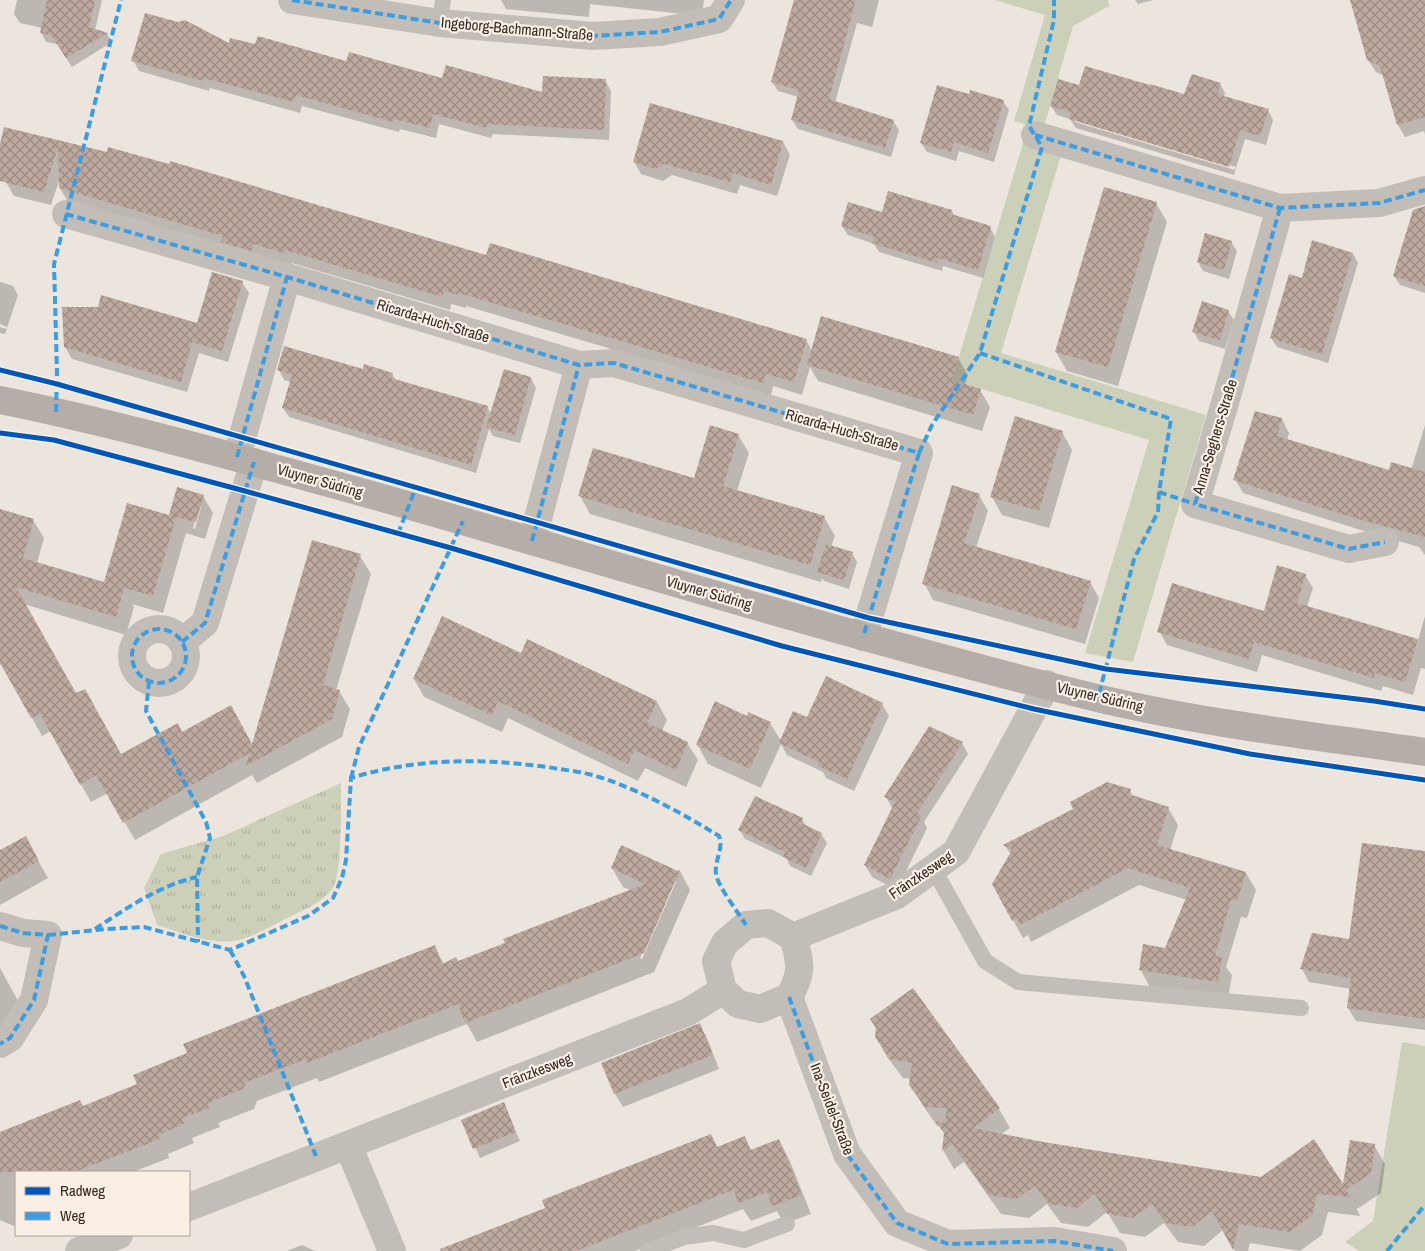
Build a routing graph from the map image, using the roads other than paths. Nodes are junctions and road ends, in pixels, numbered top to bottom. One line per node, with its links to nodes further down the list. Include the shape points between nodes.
1 (292, 0): 3 (street, Ingeborg-Bachmann-Straße)
2 (731, 0): 3 (street, Ingeborg-Bachmann-Straße, via 718,19 660,32 593,36)
3 (441, 12)
4 (1035, 135): 6 (street)
5 (1425, 190): 6 (street, via 1379,203)
6 (1280, 208): 13 (street, Anna-Seghers-Straße, via 1195,504 1349,549)
7 (66, 214): 8 (street, Ricarda-Huch-Straße)
8 (286, 277): 9 (street, Ricarda-Huch-Straße); 11 (street)
9 (578, 365): 12 (street); 14 (street, Ricarda-Huch-Straße, via 614,363 919,453)
10 (0, 400): 11 (street, Vluyner Südring)
11 (245, 460): 12 (street, Vluyner Südring); 15 (street, via 205,623)
12 (532, 541): 14 (street, Vluyner Südring)
13 (1385, 542)
14 (863, 637): 16 (street, Vluyner Südring)
15 (182, 642)
16 (1047, 684): 17 (street, Vluyner Südring, via 1184,716); 18 (street, Fränzkesweg, via 956,852)
17 (1425, 752)
18 (933, 868): 20 (street, Fränzkesweg, via 897,895); 23 (lane, via 985,961 1018,982)
19 (0, 926): 24 (street, via 22,933 48,935 34,1000 10,1038)
20 (793, 937): 21 (street, via 768,923 746,925 725,943 716,962); 22 (street, via 800,960 799,980)
21 (723, 990): 22 (street, via 738,1004 760,1009); 25 (street, Fränzkesweg, via 688,1012)
22 (790, 997): 29 (street, Ina-Seidel-Straße, via 847,1154 897,1224 948,1244)
23 (1301, 1008)
24 (0, 1044)
25 (348, 1146): 26 (street, Fränzkesweg); 32 (street)
26 (190, 1207)
27 (787, 1224): 33 (lane, via 744,1240 713,1232 684,1237)
28 (116, 1236): 31 (street)
29 (998, 1247): 30 (street, Ina-Seidel-Straße, via 1055,1241)
30 (1102, 1250)
31 (78, 1251)
32 (392, 1251)
33 (648, 1251)

